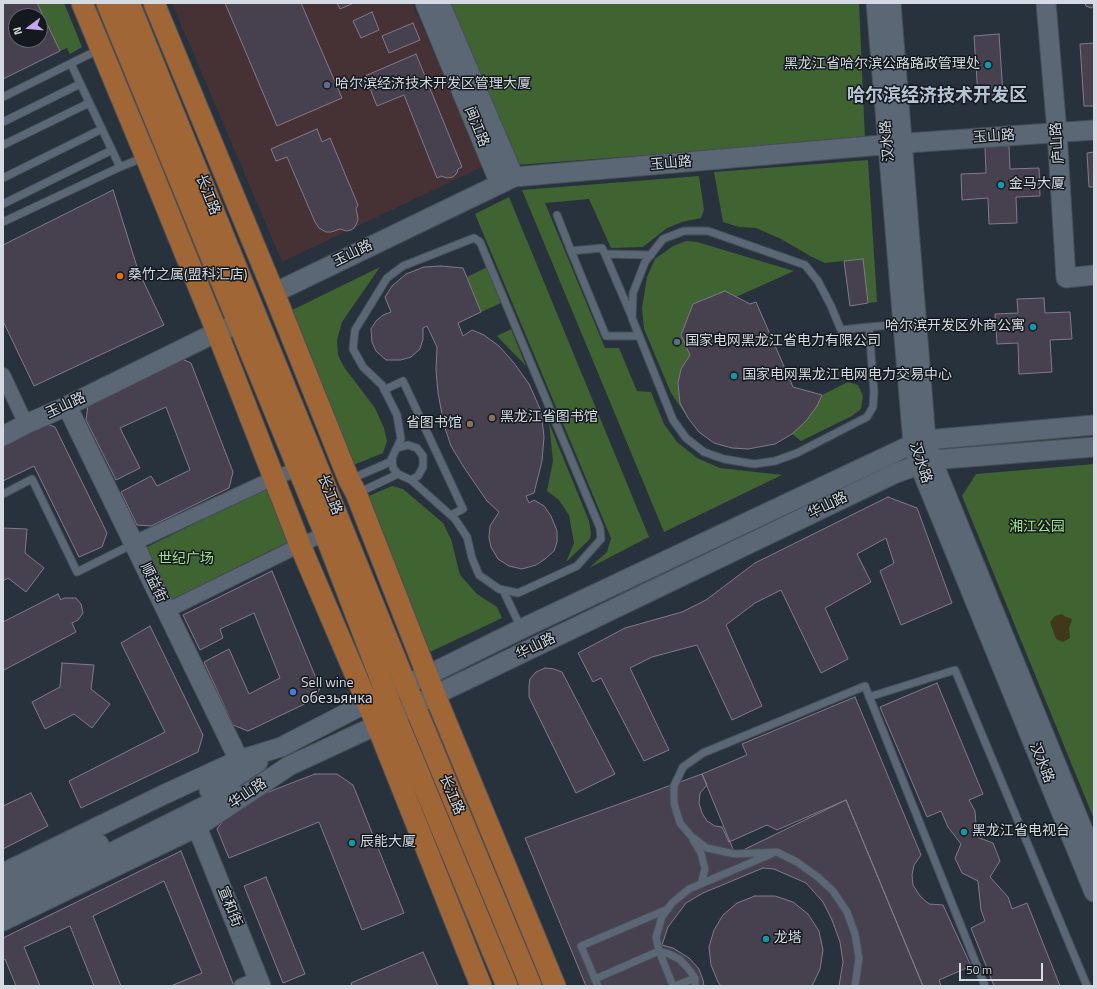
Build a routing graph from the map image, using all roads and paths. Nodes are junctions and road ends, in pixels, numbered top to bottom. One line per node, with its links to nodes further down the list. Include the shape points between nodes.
1 (82, 3): 10 (main road)
2 (107, 3): 35 (main road, 长江路)
3 (129, 3): 65 (main road, 长江路)
4 (154, 3): 33 (main road)
5 (425, 3): 25 (main road, 闽江路)
6 (440, 3): 25 (main road, 闽江路)
7 (876, 3): 20 (main road, 汉水路)
8 (891, 3): 20 (main road, 汉水路)
9 (1046, 3): 18 (main road, 庐山路)
10 (101, 49): 11 (lane); 22 (main road)
11 (71, 64): 12 (lane); 13 (lane)
12 (80, 84): 14 (lane); 15 (lane)
13 (3, 97)
14 (89, 103): 16 (lane); 19 (lane)
15 (3, 122)
16 (102, 130): 21 (lane); 24 (lane)
17 (1094, 130): 18 (main road, 玉山路)
18 (1057, 132): 20 (main road, 玉山路); 32 (main road, 庐山路, via 1066,278)
19 (3, 144)
20 (895, 144): 25 (main road, 玉山路); 36 (main road, 汉水路); 46 (main road, 汉水路)
21 (112, 150): 23 (lane); 26 (lane)
22 (146, 157): 23 (lane); 38 (main road)
23 (120, 167): 28 (lane)
24 (3, 178)
25 (507, 181): 33 (main road, 玉山路)
26 (3, 204)
27 (557, 215): 29 (lane)
28 (3, 222)
29 (571, 251): 30 (lane, via 602,248); 39 (lane, via 606,336)
30 (605, 254): 31 (lane); 34 (lane)
31 (651, 255): 34 (lane, via 645,262 633,293); 37 (lane, via 663,239 684,231 708,231 805,265 818,281 841,330)
32 (1094, 275)
33 (274, 293): 55 (main road)
34 (632, 318): 39 (lane)
35 (238, 324): 38 (main road, 玉山路); 51 (main road, 长江路)
36 (903, 324): 37 (lane); 46 (main road, 汉水路)
37 (869, 327): 39 (lane, via 874,392 873,407 867,417 797,453 775,461 754,464 724,459 704,452 686,438 673,420)
38 (217, 332): 42 (main road, 玉山路); 53 (main road)
39 (639, 336)
40 (3, 376): 43 (street)
41 (384, 390): 48 (lane, via 397,415 401,439); 57 (lane, via 403,381 463,510); 61 (lane, via 363,367 353,349 355,330 387,278 403,266 474,238 480,242 600,528 601,539 577,566 518,593)
42 (68, 406): 43 (main road, 玉山路); 59 (main road, 顺益街)
43 (26, 424): 45 (main road, 玉山路)
44 (1094, 425): 46 (main road, 华山路)
45 (3, 436)
46 (920, 442): 50 (main road, 汉水路); 63 (main road, 华山路)
47 (1094, 447): 50 (main road, 华山路)
48 (397, 448): 49 (lane); 54 (lane, via 408,445 417,448 423,456 423,467 418,476)
49 (392, 458): 52 (lane, via 393,468); 55 (lane, via 390,462)
50 (925, 462): 67 (main road, 华山路, via 889,476); 78 (main road, 汉水路); 82 (main road, 汉水路)
51 (298, 469): 53 (street); 58 (main road, 长江路)
52 (398, 474): 54 (lane); 55 (lane)
53 (274, 478): 59 (street); 60 (main road)
54 (411, 480): 57 (lane)
55 (352, 487): 64 (main road)
56 (3, 494): 59 (lane, via 32,479 77,572)
57 (451, 515): 61 (lane, via 467,537 479,575)
58 (325, 534): 60 (street); 66 (main road, 长江路)
59 (134, 544): 62 (main road, 顺益街)
60 (300, 545): 62 (street); 69 (main road)
61 (503, 590): 63 (lane)
62 (166, 611): 73 (main road, 顺益街)
63 (521, 630): 64 (main road, 华山路)
64 (428, 675): 65 (main road, 华山路); 67 (main road)
65 (406, 685): 66 (main road, 华山路); 70 (main road, 长江路)
66 (386, 694): 69 (main road, 华山路); 71 (main road, 长江路)
67 (435, 696): 70 (main road, 华山路); 93 (main road)
68 (870, 697): 76 (lane, via 865,686 703,753 683,767 674,786 674,803 680,823); 98 (lane); 99 (lane, via 955,670)
69 (368, 703): 71 (main road); 72 (main road, 华山路)
70 (414, 706): 71 (main road, 华山路); 92 (main road, 长江路)
71 (386, 721): 74 (main road, 华山路); 90 (main road); 91 (main road, 长江路)
72 (281, 747): 73 (main road, 华山路); 81 (main road, via 232,779)
73 (239, 760): 79 (main road, 华山路)
74 (289, 766): 75 (main road, 华山路); 83 (main road, via 211,802)
75 (198, 827): 85 (main road, 华山路); 89 (main road, 宣和街)
76 (691, 836): 77 (lane, via 707,848 735,854); 80 (lane, via 704,864)
77 (777, 852): 80 (lane); 97 (lane, via 797,862 819,878 833,891 847,912 855,934 859,958)
78 (1094, 857)
79 (3, 873)
80 (701, 884): 84 (lane, via 689,889)
81 (3, 891)
82 (1094, 892)
83 (3, 907)
84 (668, 909): 86 (lane, via 662,917 656,937); 88 (lane, via 581,946)
85 (3, 921)
86 (659, 951): 87 (lane, via 679,959); 88 (lane); 95 (lane)
87 (695, 978): 95 (lane); 96 (lane)
88 (595, 979): 94 (lane)
89 (254, 984)
90 (481, 986)
91 (507, 986)
92 (531, 986)
93 (555, 986)
94 (598, 986)
95 (674, 986)
96 (695, 986)
97 (855, 986)
98 (985, 986)
99 (1088, 986)

